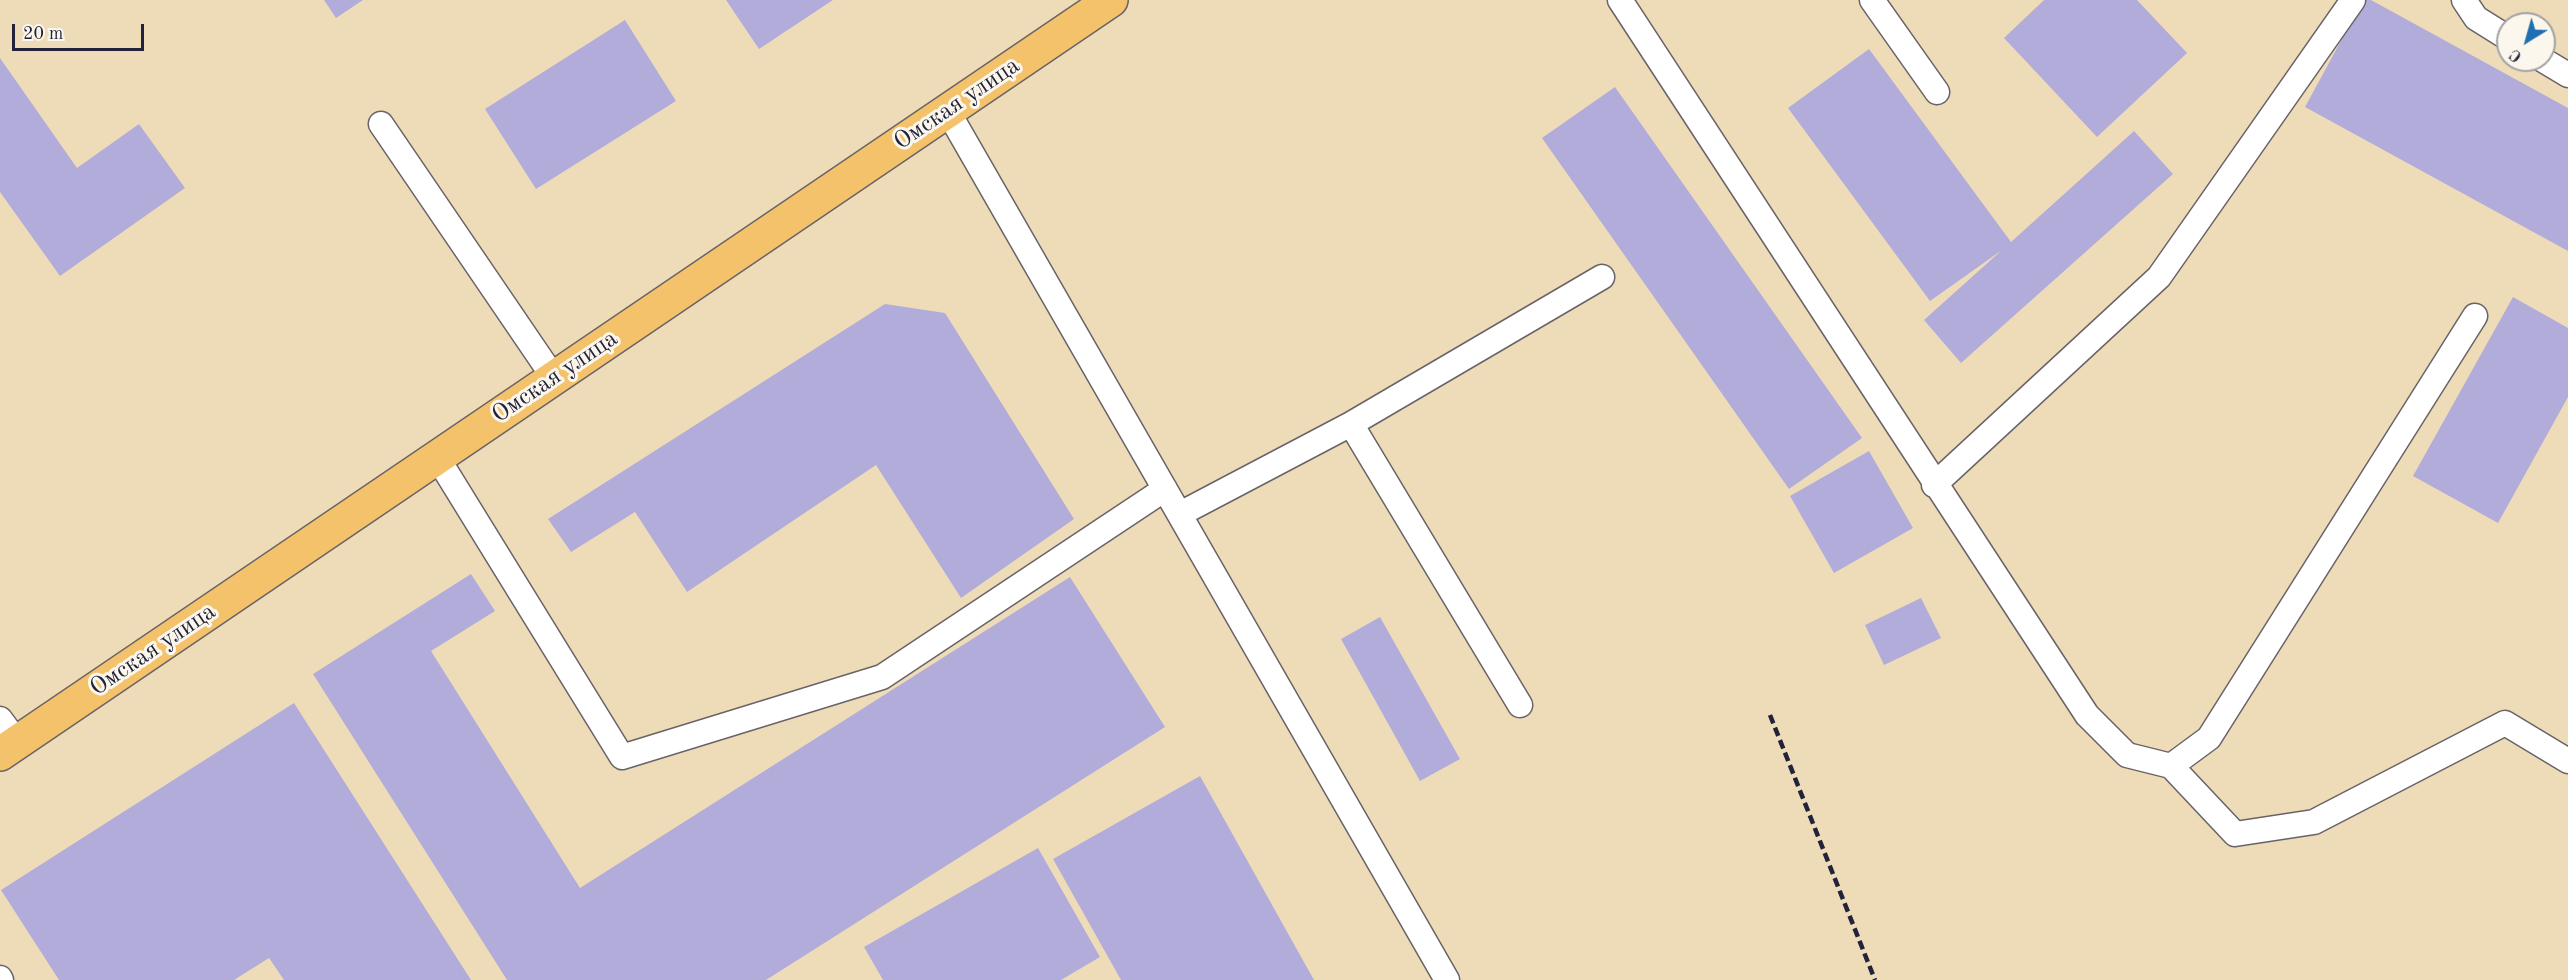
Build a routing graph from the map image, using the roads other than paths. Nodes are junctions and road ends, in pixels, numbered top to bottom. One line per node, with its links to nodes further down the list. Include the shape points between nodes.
1 (1111, 0): 8 (main road, Омская улица)
2 (1620, 0): 15 (lane)
3 (1872, 0): 7 (lane)
4 (2353, 0): 15 (lane, via 2159,277)
5 (2464, 0): 6 (lane, via 2476,18)
6 (2496, 30)
7 (1938, 92)
8 (948, 110): 12 (main road, Омская улица); 16 (lane)
9 (381, 124): 12 (lane)
10 (1602, 277): 13 (lane)
11 (2475, 316): 21 (lane, via 2209,738)
12 (554, 378): 14 (main road, Омская улица)
13 (1351, 424): 17 (lane); 18 (lane)
14 (437, 457): 16 (lane, via 622,757 882,677); 19 (main road, Омская улица)
15 (1934, 485): 21 (lane, via 2087,715 2127,755)
16 (1165, 489): 17 (lane)
17 (1180, 514): 22 (lane)
18 (1520, 705)
19 (6, 739)
20 (2568, 760): 21 (lane, via 2505,723 2314,822 2235,834)
21 (2171, 766)
22 (1447, 980)

